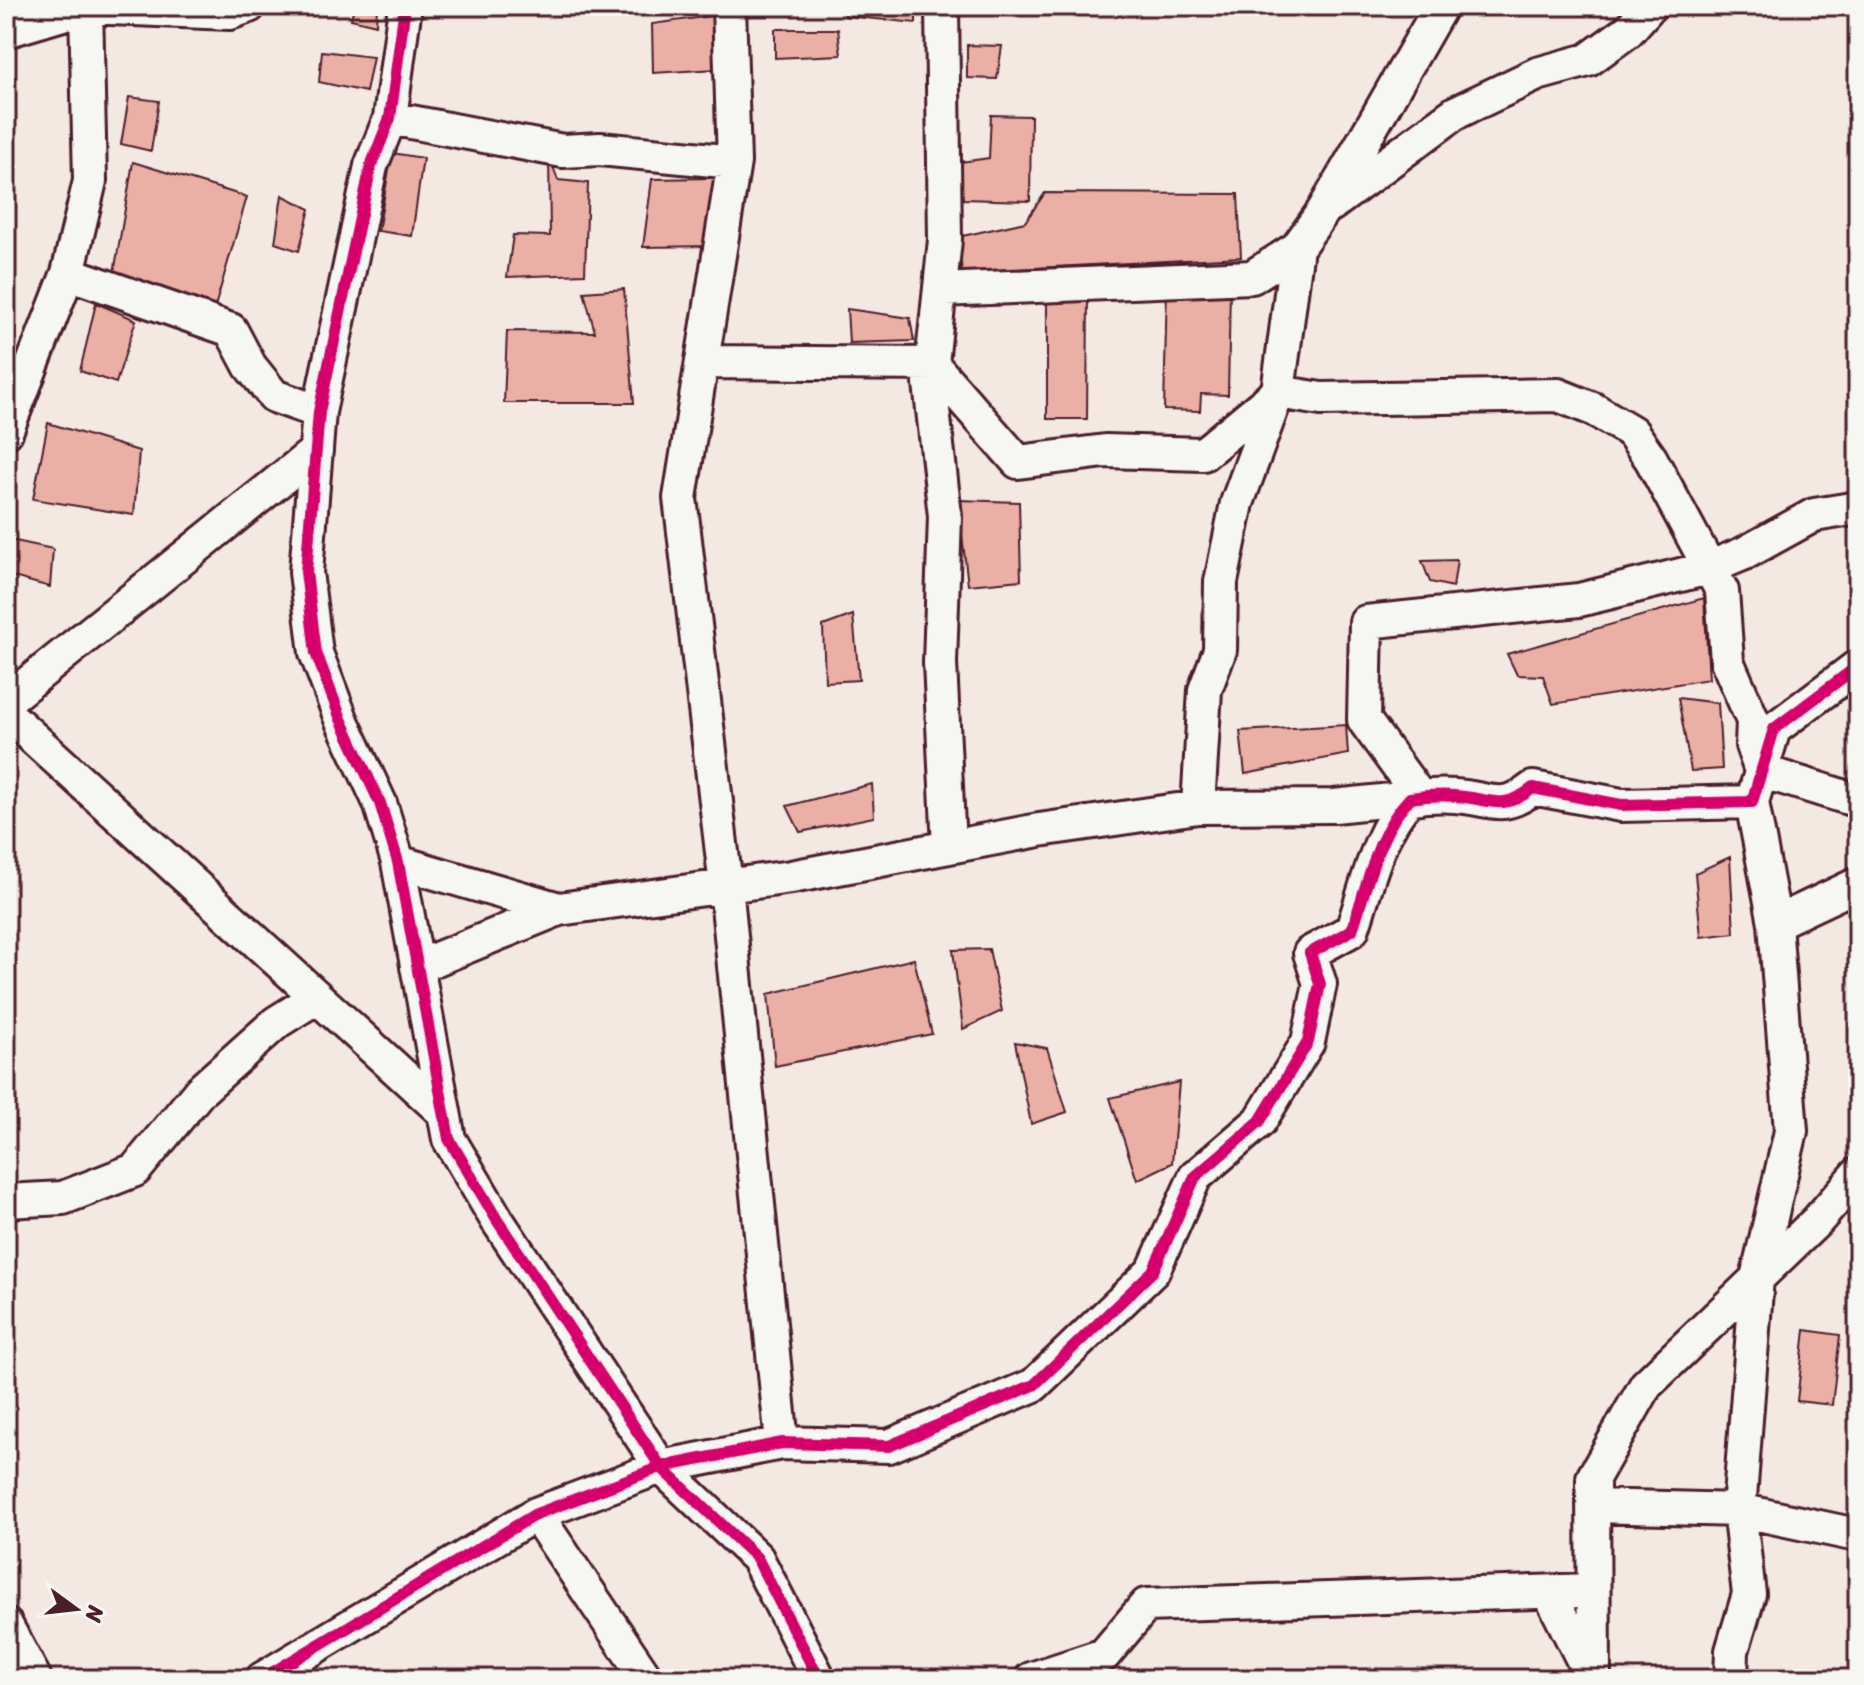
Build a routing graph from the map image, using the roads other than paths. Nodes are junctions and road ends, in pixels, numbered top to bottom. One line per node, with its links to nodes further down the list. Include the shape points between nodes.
1 (86, 6): 2 (street, via 230,13); 8 (street); 13 (street, via 90,181)
2 (249, 6)
3 (405, 6): 9 (street)
4 (729, 6): 10 (street)
5 (942, 6): 14 (street, via 945,240)
6 (1441, 6): 11 (street)
7 (1650, 6): 11 (street, via 1628,31 1588,60 1537,74 1455,113)
8 (6, 31)
9 (390, 118): 10 (street, via 563,151 600,149); 18 (street, via 371,166)
10 (734, 162): 15 (street)
11 (1324, 210): 12 (street)
12 (1297, 248): 14 (street, via 1252,277); 17 (street)
13 (68, 273): 18 (street, via 231,330 274,396); 19 (street)
14 (940, 290): 16 (street)
15 (702, 362): 16 (street); 34 (street, via 680,498)
16 (932, 364): 17 (street, via 1018,462 1105,451 1203,454); 31 (street, via 931,409 945,516 940,663)
17 (1278, 392): 22 (street, via 1321,399 1558,395 1581,404 1632,432); 30 (street, via 1237,503 1221,582 1220,650 1205,690)
18 (319, 412): 20 (street)
19 (6, 432)
20 (316, 451): 24 (street); 32 (street, via 306,572 316,653 380,803)
21 (1858, 508): 22 (street, via 1814,515)
22 (1709, 568): 26 (street, via 1722,591 1727,661 1753,721 1752,745); 27 (street, via 1579,600 1366,622 1364,720)
23 (1858, 666): 26 (street, via 1774,729)
24 (6, 701)
25 (6, 713): 38 (street)
26 (1761, 771): 28 (street); 29 (street)
27 (1420, 797): 29 (street, via 1456,796 1501,804 1518,800 1533,788 1621,805); 30 (street, via 1334,806); 43 (street, via 1410,798 1397,812 1352,930 1310,953 1320,984 1308,1042 1260,1121 1195,1177 1153,1271 1034,1385 889,1446)
28 (1858, 801)
29 (1752, 802): 36 (street)
30 (1198, 807): 31 (street)
31 (949, 847): 34 (street)
32 (398, 862): 35 (street); 37 (street)
33 (1858, 884): 36 (street)
34 (726, 886): 35 (street); 43 (street)
35 (559, 909): 37 (street)
36 (1775, 923): 42 (street, via 1791,1131)
37 (417, 967): 39 (street)
38 (317, 997): 39 (street); 41 (street, via 277,1022 200,1091 135,1170 63,1198)
39 (442, 1111): 44 (street, via 449,1139 497,1220)
40 (1858, 1174): 42 (street)
41 (6, 1201)
42 (1757, 1278): 45 (street, via 1646,1385 1593,1478); 46 (street)
43 (782, 1443): 44 (street)
44 (661, 1467): 47 (street); 55 (street, via 757,1558)
45 (1593, 1506): 46 (street); 49 (street)
46 (1739, 1510): 48 (street); 58 (street, via 1749,1594 1732,1651)
47 (536, 1514): 53 (street); 54 (street)
48 (1858, 1532)
49 (1593, 1590): 50 (street); 57 (street)
50 (1549, 1592): 56 (street, via 1146,1605 1104,1655); 57 (street)
51 (6, 1625): 52 (street)
52 (35, 1679)
53 (262, 1679)
54 (647, 1679)
55 (819, 1679)
56 (1031, 1679)
57 (1593, 1679)
58 (1731, 1679)

